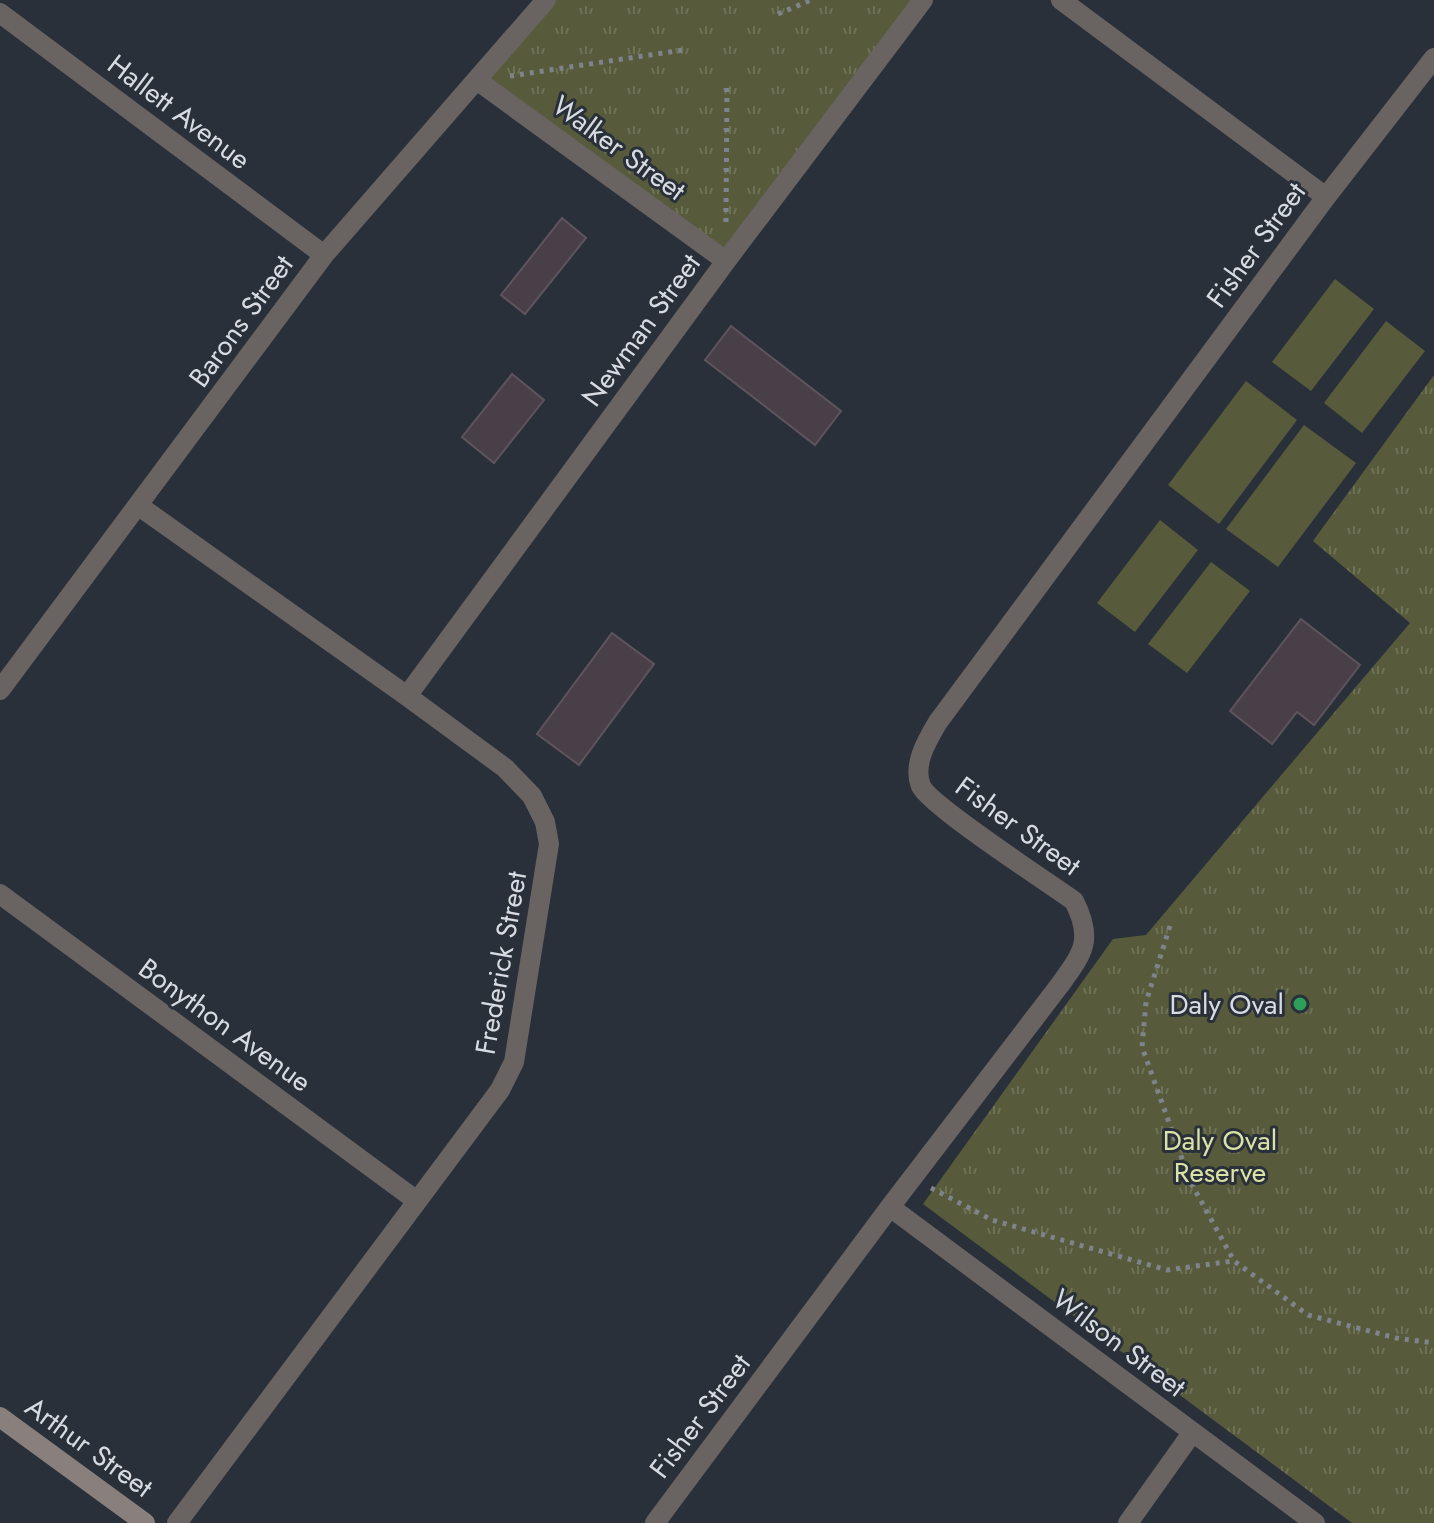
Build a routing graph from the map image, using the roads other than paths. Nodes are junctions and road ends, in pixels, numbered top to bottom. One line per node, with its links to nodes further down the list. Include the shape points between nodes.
1 (546, 0): 6 (street, Barons Street)
2 (923, 0): 9 (street, Newman Street)
3 (1061, 0): 7 (street)
4 (4, 24): 8 (street, Hallett Avenue)
5 (1434, 58): 7 (street, Fisher Street)
6 (478, 81): 8 (street, Barons Street); 9 (street, Walker Street)
7 (1326, 197): 15 (street, Fisher Street, via 924,745 918,770 921,787 945,810 1074,901 1085,922 1085,941 1079,959)
8 (324, 255): 10 (street, Barons Street)
9 (726, 261): 12 (street, Newman Street)
10 (139, 506): 11 (street, Barons Street); 12 (street, Frederick Street)
11 (0, 690)
12 (407, 696): 14 (street, Frederick Street, via 505,768 532,796 549,844 514,1062 500,1090)
13 (0, 894): 14 (street, Bonython Avenue)
14 (417, 1201): 19 (street, Frederick Street)
15 (890, 1207): 17 (street, Wilson Street); 20 (street, Fisher Street)
16 (0, 1417): 18 (street, Arthur Street)
17 (1192, 1433): 21 (street); 22 (street, Wilson Street)
18 (145, 1523)
19 (177, 1523)
20 (655, 1523)
21 (1128, 1523)
22 (1315, 1523)

